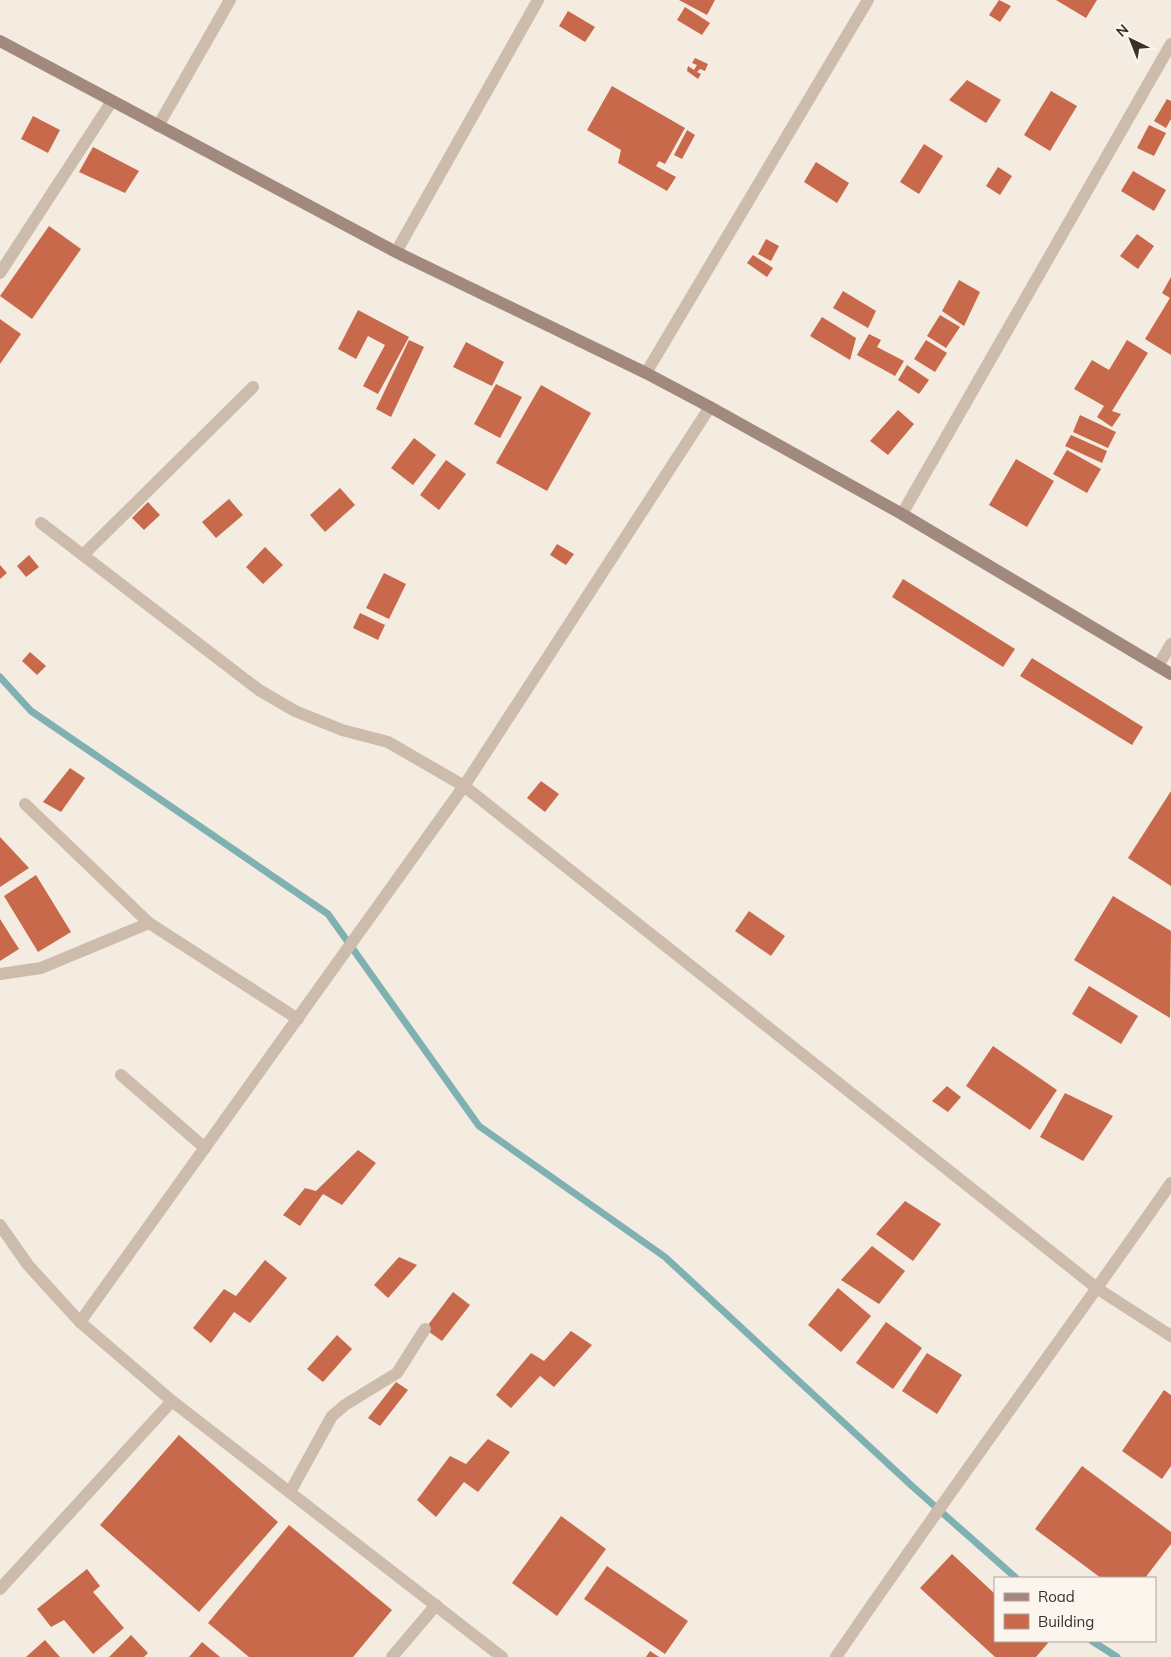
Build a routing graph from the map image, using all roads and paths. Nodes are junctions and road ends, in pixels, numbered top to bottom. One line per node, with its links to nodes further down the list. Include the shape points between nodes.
1 (230, 0): 7 (street)
2 (538, 0): 8 (street)
3 (868, 0): 10 (street)
4 (0, 41): 6 (street)
5 (1171, 44): 13 (street)
6 (112, 101): 7 (street); 9 (street)
7 (158, 126): 8 (street)
8 (396, 252): 10 (street)
9 (0, 273)
10 (646, 373): 12 (street)
11 (253, 387): 15 (street)
12 (710, 407): 13 (street); 19 (street)
13 (902, 514): 17 (street)
14 (41, 523): 15 (street)
15 (83, 555): 19 (street, via 259,690 295,711 388,742)
16 (1171, 644): 17 (street)
17 (1158, 666): 18 (street)
18 (1171, 674)
19 (464, 786): 23 (street); 30 (street)
20 (25, 804): 21 (street)
21 (149, 923): 22 (street, via 41,968); 23 (street)
22 (0, 974)
23 (298, 1019): 25 (street)
24 (121, 1076): 25 (street)
25 (205, 1148): 31 (street)
26 (1171, 1183): 30 (street)
27 (0, 1225): 28 (street)
28 (10, 1240): 29 (street); 31 (street, via 28,1265)
29 (0, 1249)
30 (1098, 1289): 33 (street); 40 (street, via 929,1521)
31 (80, 1322): 34 (street)
32 (425, 1328): 35 (street, via 397,1373 332,1416)
33 (1171, 1336)
34 (172, 1401): 35 (street); 36 (street)
35 (290, 1492): 37 (street)
36 (0, 1589)
37 (436, 1605): 38 (street); 39 (street)
38 (392, 1657)
39 (502, 1657)
40 (836, 1657)

